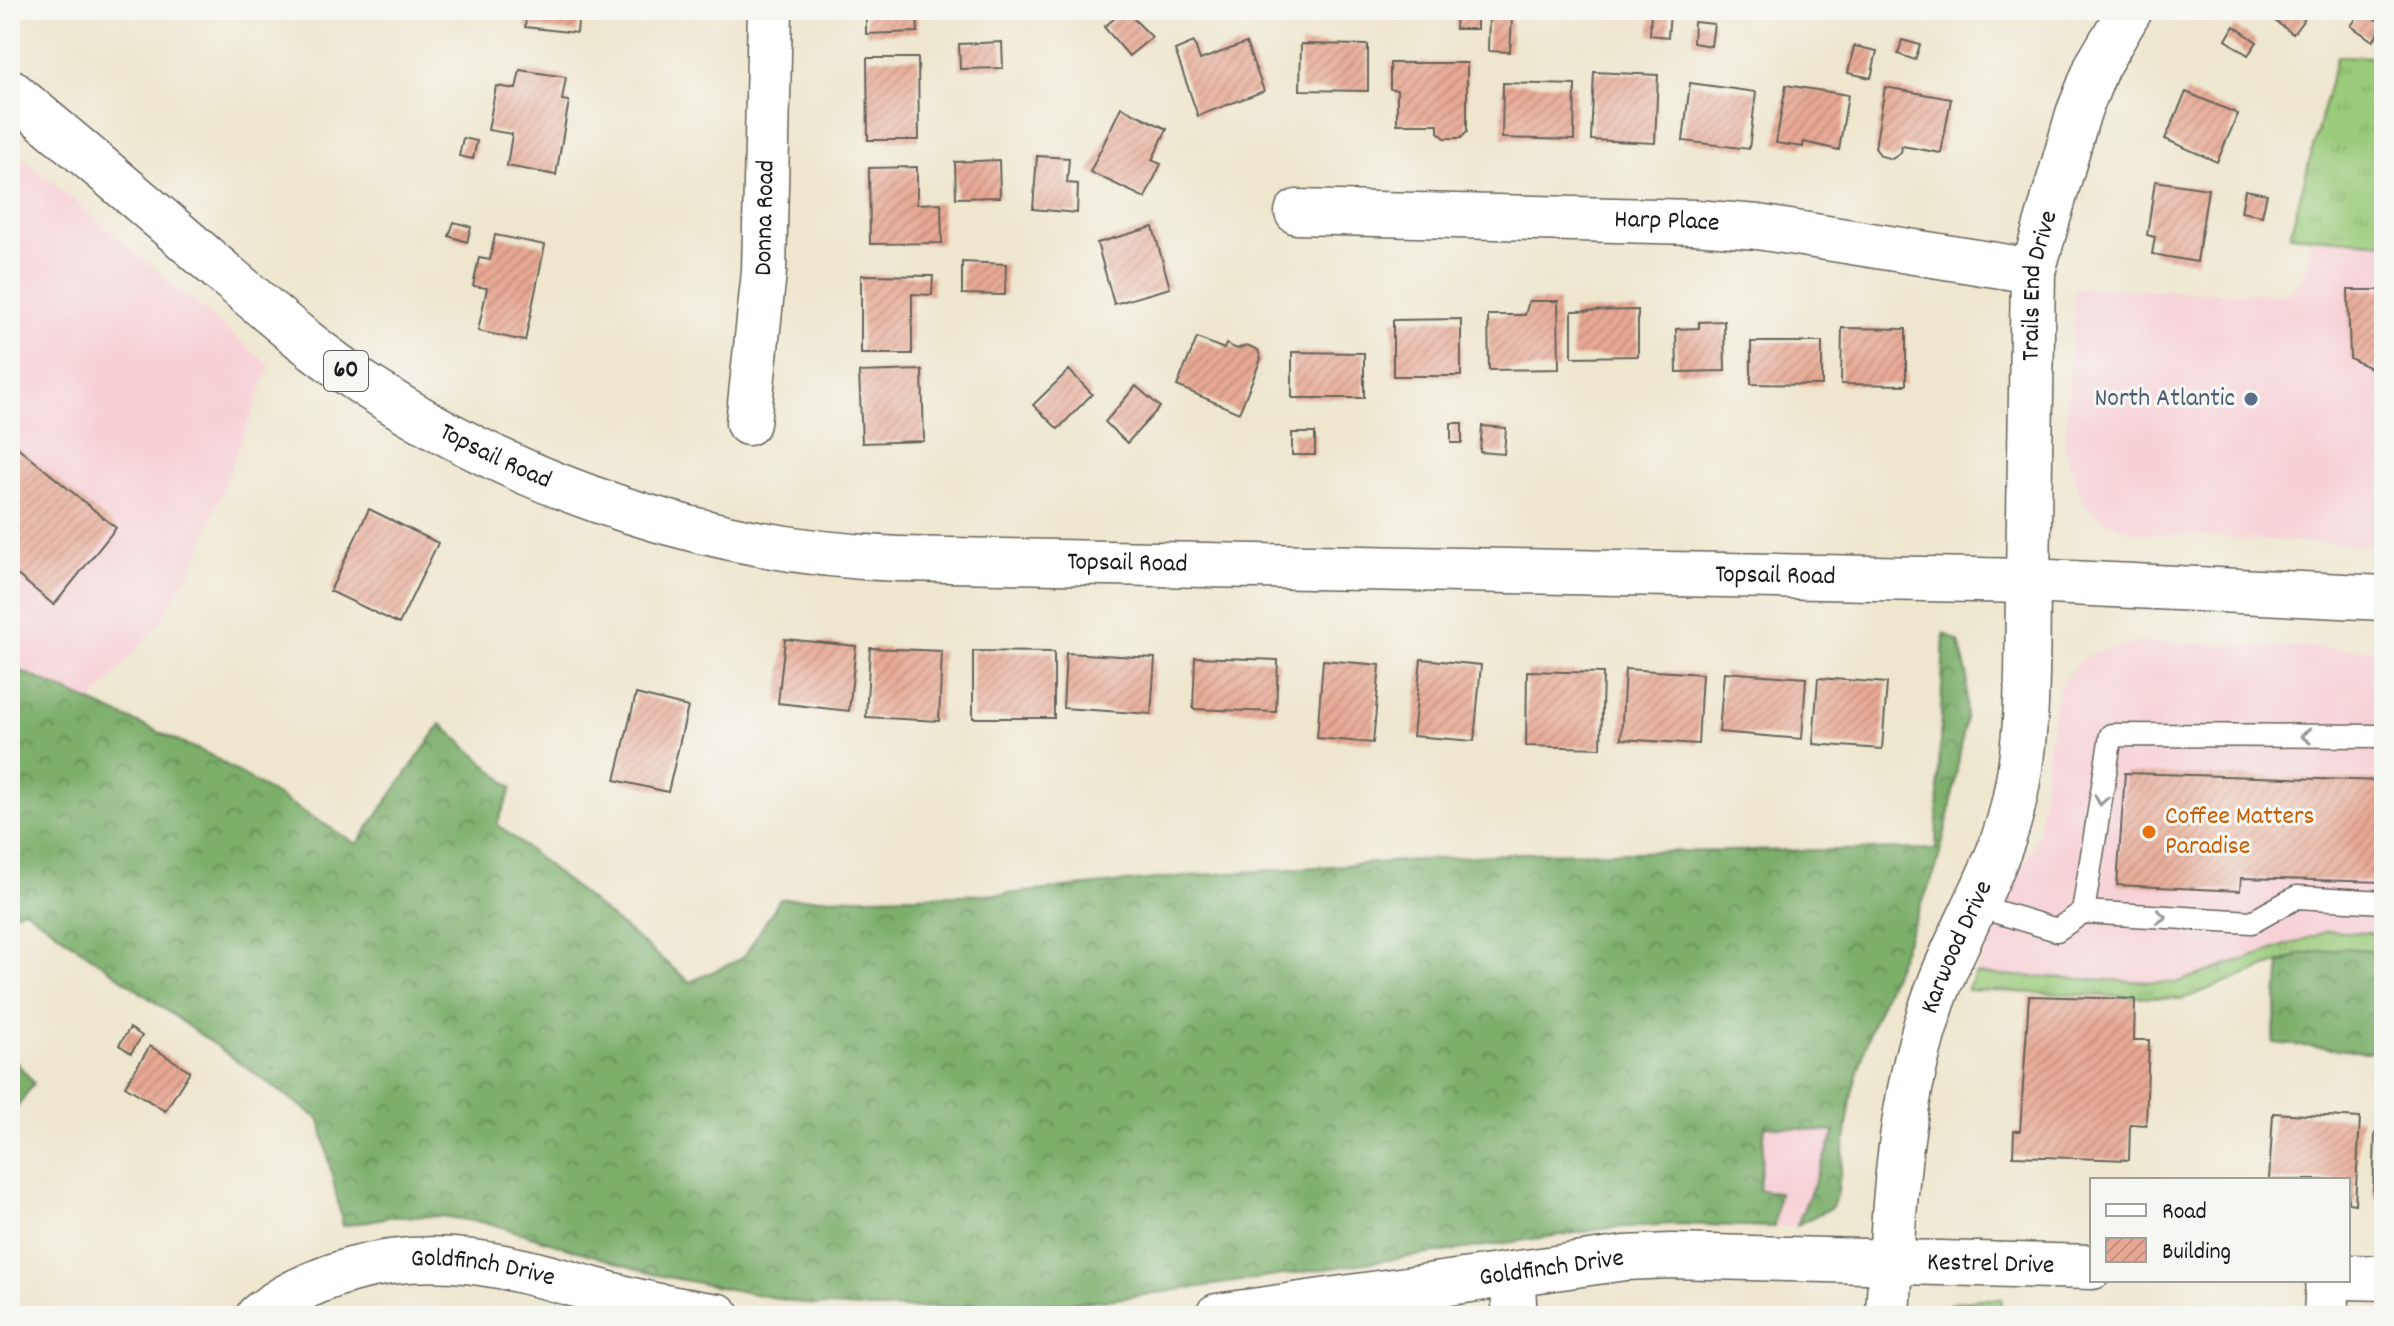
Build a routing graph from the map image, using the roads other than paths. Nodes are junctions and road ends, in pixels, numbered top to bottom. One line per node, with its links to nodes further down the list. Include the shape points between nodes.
1 (770, 10): 6 (main road, Donna Road, via 764,272)
2 (2130, 10): 5 (main road, Trails End Drive, via 2097,66 2078,114)
3 (10, 91): 7 (main road, Topsail Road / 60, via 306,342 368,387 426,422 547,481 627,510 745,541 860,558 914,560)
4 (1297, 212): 5 (main road, Harp Place, via 1758,227)
5 (2033, 271): 7 (main road, Trails End Drive)
6 (748, 423)
7 (2028, 581): 8 (main road, Topsail Road); 11 (main road, Karwood Drive, via 2019,776 2000,849)
8 (2384, 598)
9 (2384, 736): 12 (lane, one-way to 12, via 2111,735)
10 (2384, 902): 12 (lane, one-way to 10, via 2252,922 2297,897)
11 (1977, 906): 12 (lane, via 2057,930); 13 (main road, Karwood Drive, via 1940,982 1920,1048 1906,1109)
12 (2083, 912)
13 (1891, 1260): 14 (main road, Kestrel Drive); 18 (main road, Goldfinch Drive, via 1625,1258); 23 (main road, Karwood Drive)
14 (2090, 1267)
15 (2350, 1277): 16 (main road)
16 (2384, 1278)
17 (2328, 1282): 24 (main road)
18 (1514, 1295): 22 (main road, Goldfinch Drive)
19 (648, 1310): 20 (main road, Goldfinch Drive, via 518,1267 423,1257 321,1280); 21 (main road, Goldfinch Drive)
20 (258, 1316)
21 (718, 1316)
22 (1217, 1316)
23 (1888, 1316)
24 (2326, 1316)

